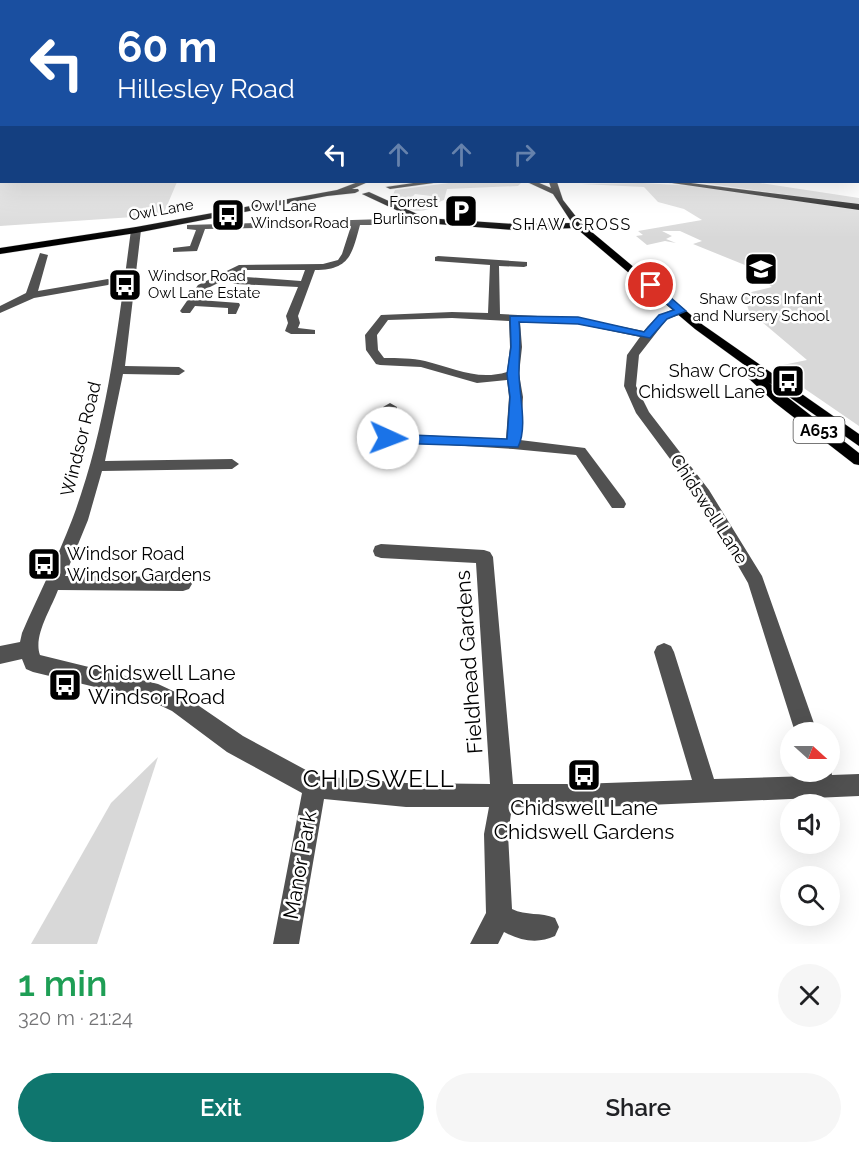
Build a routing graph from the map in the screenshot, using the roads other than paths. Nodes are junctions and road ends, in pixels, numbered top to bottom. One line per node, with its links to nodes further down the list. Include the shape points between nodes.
1 (363, 183): 7 (main road)
2 (422, 183): 8 (main road)
3 (533, 183): 9 (main road)
4 (553, 183): 9 (main road, A653)
5 (688, 183): 6 (main road)
6 (746, 186): 10 (main road)
7 (354, 189): 8 (main road, via 366,194); 17 (main road, Owl Lane)
8 (385, 189): 11 (main road)
9 (557, 193): 13 (main road, A653)
10 (859, 207)
11 (407, 214): 12 (street, Owl Lane, via 386,222); 14 (main road, via 454,224)
12 (356, 223): 15 (street, Owl Lane); 25 (street, via 344,259 333,266)
13 (578, 225): 14 (main road); 18 (main road, A653)
14 (555, 226): 18 (main road)
15 (201, 227): 16 (street, Owl Lane); 19 (street, via 194,249)
16 (190, 228)
17 (136, 230): 20 (main road, Owl Lane); 38 (street, Windsor Road)
18 (590, 235): 31 (main road, A653)
19 (176, 250)
20 (0, 251)
21 (43, 255): 29 (street)
22 (438, 259): 23 (street)
23 (496, 262): 24 (street); 33 (street)
24 (524, 264)
25 (311, 267): 26 (street, via 243,267); 28 (street)
26 (221, 276): 28 (street, via 236,281); 32 (street, via 202,287 189,307 235,305)
27 (108, 282): 29 (street)
28 (303, 284): 36 (street, via 291,331)
29 (31, 295): 30 (street)
30 (0, 310)
31 (681, 311): 35 (main road, A653); 37 (street, Chidswell Lane, via 663,317)
32 (232, 312)
33 (494, 317): 34 (street); 40 (street, via 385,317 371,335 372,350 380,361 419,364 464,379 498,380)
34 (514, 319): 37 (street, via 578,321); 40 (street)
35 (699, 327): 42 (main road, A653); 44 (main road, A653, via 779,399)
36 (311, 332)
37 (647, 336): 54 (street, Chidswell Lane, via 633,355 630,386 643,413 704,494 756,581)
38 (118, 370): 39 (street); 46 (street, Windsor Road)
39 (179, 371)
40 (513, 374): 43 (street)
41 (390, 407): 43 (street, via 388,438)
42 (859, 441)
43 (513, 444): 47 (street, via 580,450)
44 (859, 460)
45 (232, 464): 46 (street)
46 (96, 466): 49 (street, Windsor Road, via 80,520)
47 (618, 504)
48 (381, 551): 60 (street, Fieldhead Gardens, via 484,557)
49 (54, 583): 50 (street); 51 (street, Windsor Road)
50 (183, 584)
51 (28, 649): 53 (street); 58 (street, via 33,663 151,691 179,704 235,744)
52 (664, 652): 59 (street)
53 (0, 655)
54 (803, 722)
55 (840, 781): 57 (street)
56 (789, 782): 59 (street)
57 (859, 784)
58 (315, 786): 60 (street, via 406,795); 63 (street, Manor Park)
59 (707, 792): 60 (street)
60 (502, 795): 61 (street, via 496,834)
61 (499, 916): 62 (street, via 521,927); 64 (street)
62 (546, 927)
63 (286, 944)
64 (483, 944)

